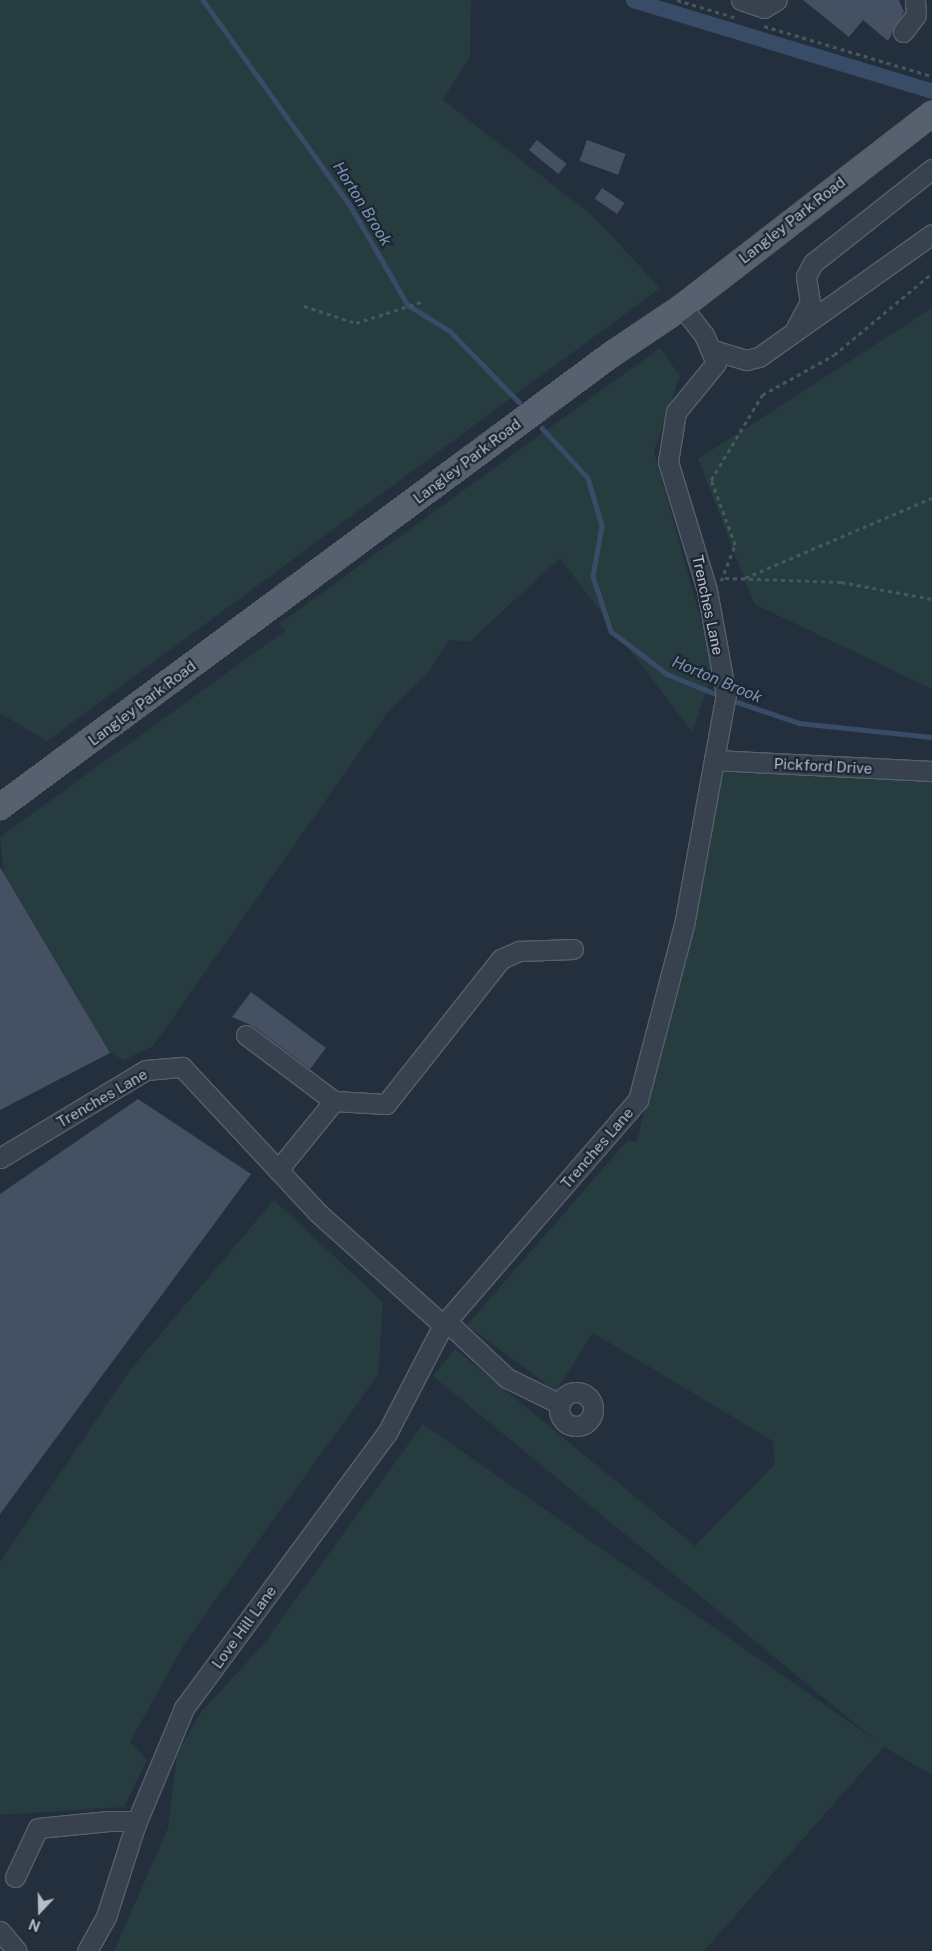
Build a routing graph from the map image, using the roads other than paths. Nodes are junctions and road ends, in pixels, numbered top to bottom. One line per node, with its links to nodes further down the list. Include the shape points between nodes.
1 (777, 0): 5 (street, via 764,8)
2 (915, 0): 6 (street, via 916,15)
3 (921, 0): 4 (street)
4 (932, 8)
5 (740, 9)
6 (903, 32)
7 (931, 115): 10 (main road, Langley Park Road)
8 (932, 169): 11 (street, via 813,263 806,276 810,302)
9 (932, 234): 11 (street)
10 (682, 307): 12 (street); 15 (main road, Langley Park Road, via 612,354)
11 (789, 337): 12 (street, via 759,357 746,360)
12 (710, 349): 13 (street, Trenches Lane, via 716,363 676,412 668,462 707,590 726,699)
13 (714, 760): 14 (street, Pickford Drive); 21 (street, Trenches Lane, via 684,925 638,1100)
14 (932, 771)
15 (0, 806)
16 (573, 948): 18 (street, via 519,951 501,959 386,1104)
17 (246, 1035): 18 (street)
18 (334, 1101): 20 (street)
19 (0, 1158): 20 (street, Trenches Lane, via 146,1070 182,1068)
20 (278, 1170): 21 (street, Trenches Lane, via 316,1212)
21 (445, 1323): 22 (street, via 507,1378); 23 (street, Love Hill Lane, via 387,1433 184,1708)
22 (560, 1404)
23 (135, 1826): 24 (street, via 128,1821 108,1821 38,1828); 27 (street, Love Hill Lane, via 106,1917)
24 (16, 1876)
25 (0, 1931): 26 (street)
26 (14, 1950)
27 (88, 1951)

